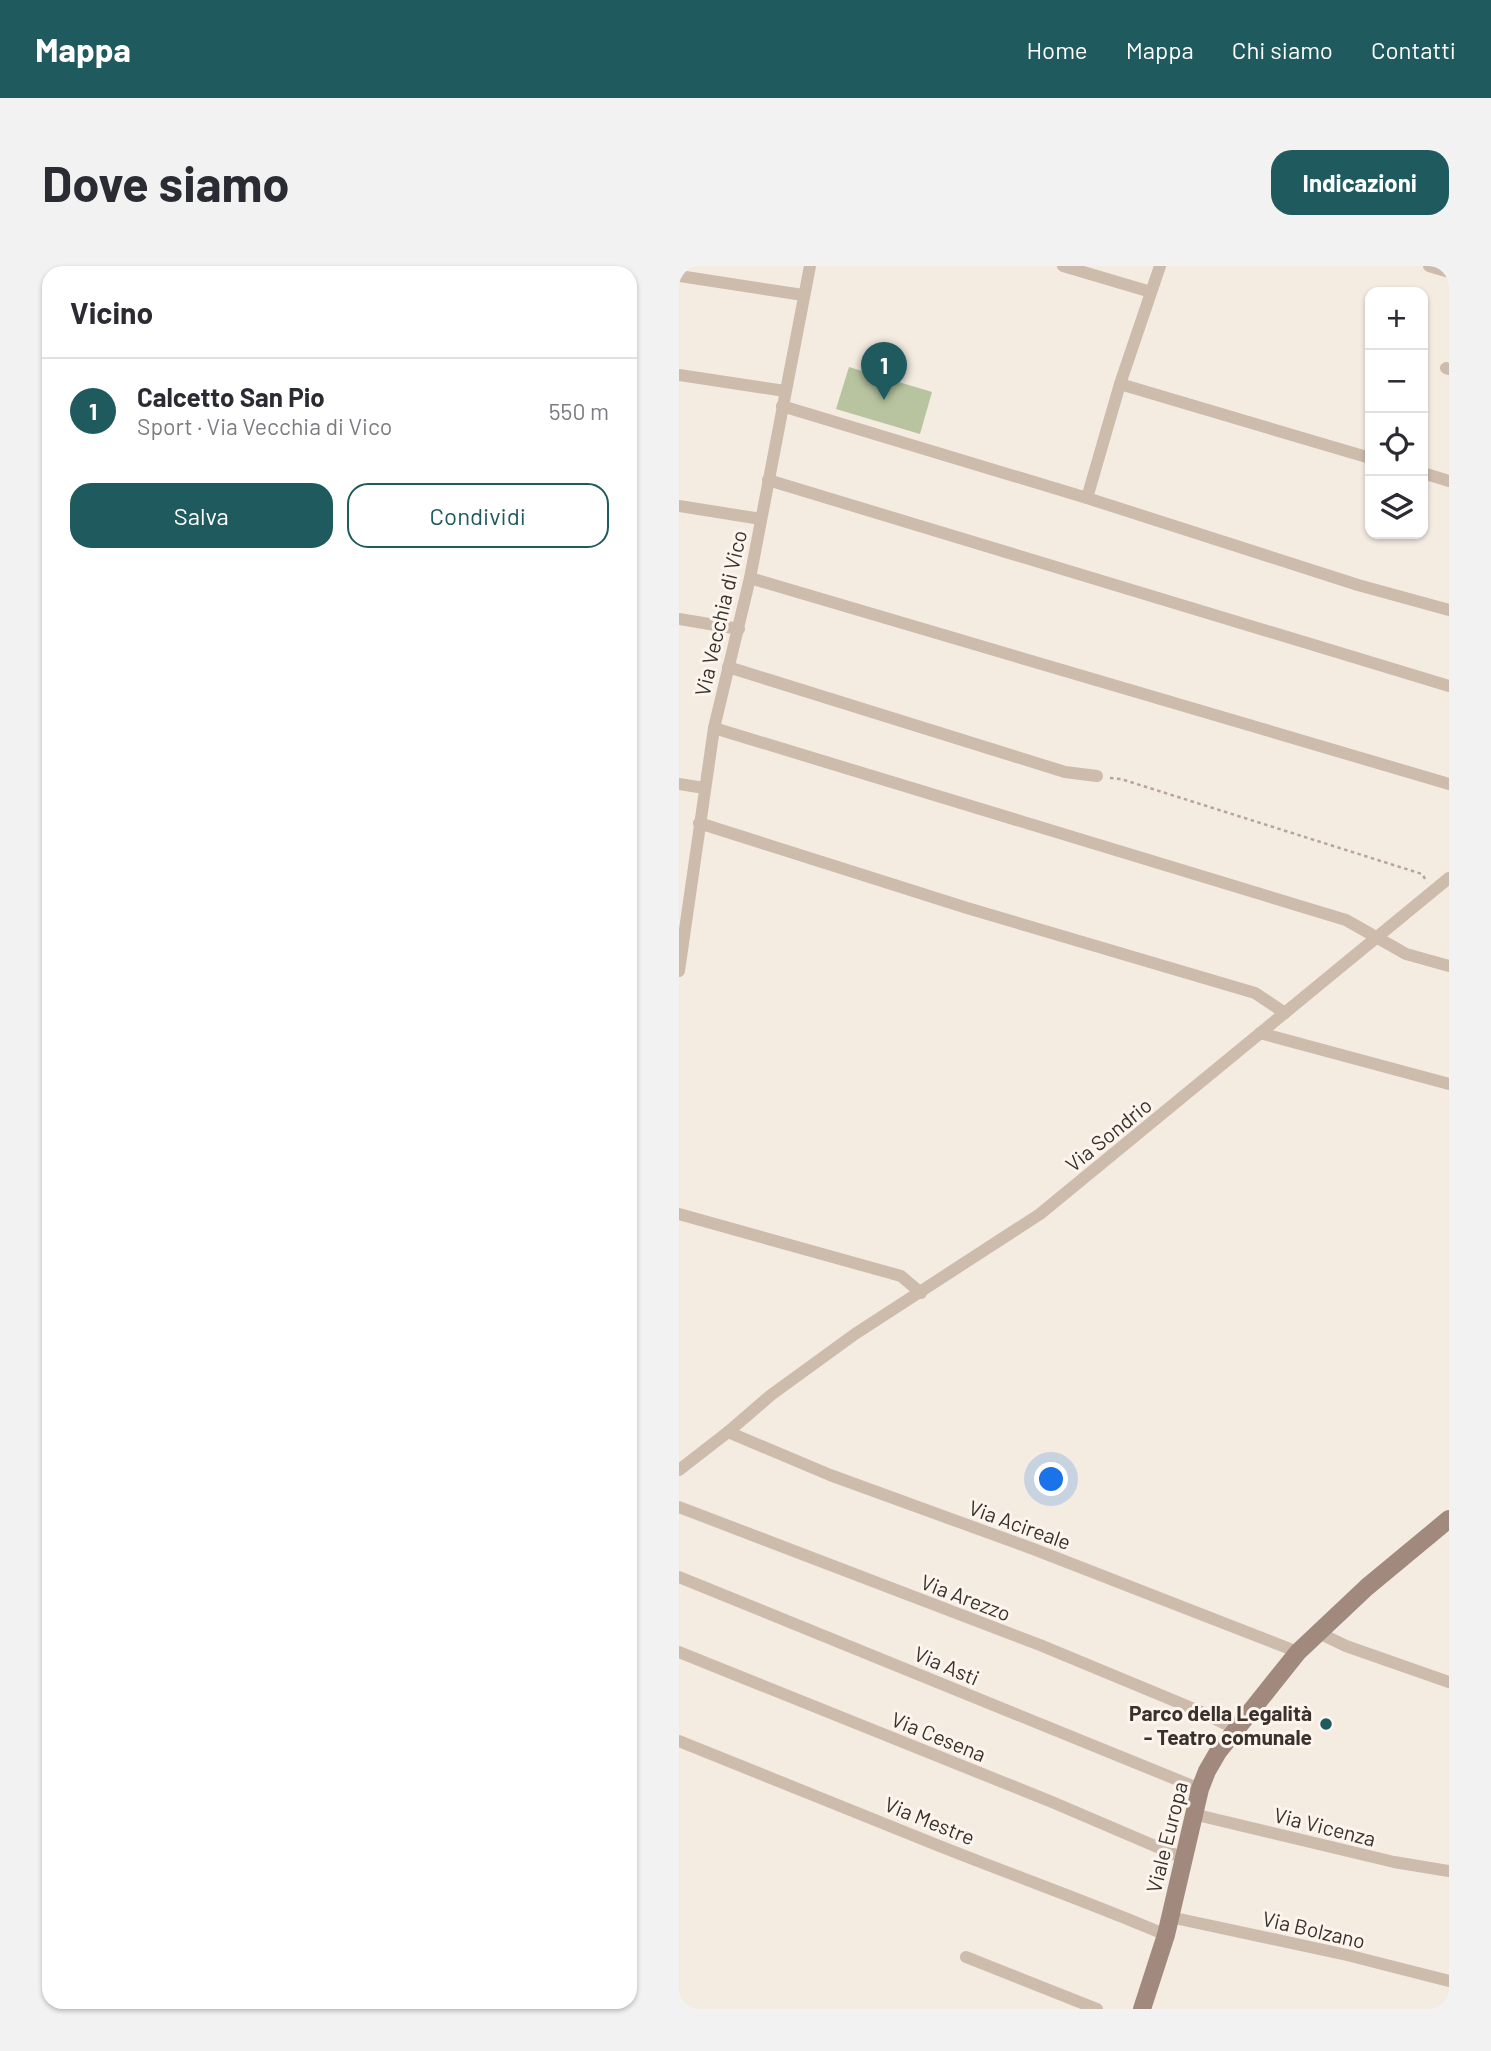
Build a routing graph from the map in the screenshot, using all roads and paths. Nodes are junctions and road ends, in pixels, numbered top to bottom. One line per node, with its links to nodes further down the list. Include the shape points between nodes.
1 (810, 266): 8 (street, Via Vecchia di Vico)
2 (1063, 266): 7 (street)
3 (1160, 266): 7 (street)
4 (1429, 266): 5 (street)
5 (1449, 272)
6 (679, 276): 8 (street)
7 (1151, 292): 10 (street)
8 (803, 295): 11 (street, Via Vecchia di Vico)
9 (679, 375): 11 (street)
10 (1119, 384): 13 (street); 17 (street)
11 (785, 391): 12 (street, Via Vecchia di Vico)
12 (782, 406): 15 (street, Via Vecchia di Vico); 17 (street)
13 (1365, 456)
14 (1428, 475): 16 (street)
15 (768, 480): 19 (street, Via Vecchia di Vico); 25 (street)
16 (1449, 481)
17 (1087, 498): 21 (street)
18 (679, 506): 19 (street)
19 (761, 519): 20 (street, Via Vecchia di Vico)
20 (750, 578): 23 (street, Via Vecchia di Vico); 29 (street)
21 (1449, 610)
22 (679, 619): 23 (street)
23 (739, 629): 24 (street, Via Vecchia di Vico)
24 (728, 667): 26 (street, Via Vecchia di Vico); 27 (street, via 1065,772)
25 (1449, 686)
26 (714, 728): 30 (street, Via Vecchia di Vico); 35 (street, via 1346,920)
27 (1097, 776): 34 (path, via 1121,779 1422,874)
28 (679, 784): 30 (street)
29 (1449, 784)
30 (704, 788): 31 (street, Via Vecchia di Vico)
31 (699, 823): 33 (street, Via Vecchia di Vico); 38 (street, via 1255,993)
32 (1449, 878): 34 (street, Via Sondrio)
33 (684, 887): 37 (street, Via Vecchia di Vico)
34 (1433, 890): 35 (street, Via Sondrio)
35 (1377, 937): 36 (street, via 1406,954); 38 (street, Via Sondrio)
36 (1449, 966)
37 (679, 971)
38 (1285, 1013): 39 (street, Via Sondrio)
39 (1260, 1033): 40 (street); 42 (street, Via Sondrio, via 1040,1214)
40 (1449, 1084)
41 (679, 1214): 42 (street, via 901,1276)
42 (921, 1293): 43 (street, Via Sondrio, via 855,1334)
43 (728, 1432): 44 (street, Via Sondrio); 49 (street, Via Acireale, via 830,1475)
44 (679, 1471)
45 (679, 1507): 52 (street, Via Arezzo, via 1039,1645)
46 (1449, 1519): 48 (street, Viale Europa)
47 (679, 1577): 54 (street, Via Asti)
48 (1319, 1633): 49 (street, Viale Europa); 51 (street)
49 (1298, 1651): 52 (street, Viale Europa)
50 (679, 1652): 56 (street, Via Cesena)
51 (1449, 1682)
52 (1237, 1729): 54 (street, Viale Europa, via 1218,1752)
53 (679, 1741): 59 (street, Via Mestre)
54 (1200, 1789): 55 (street, Viale Europa)
55 (1193, 1814): 56 (street, Viale Europa); 57 (street, Via Vicenza)
56 (1183, 1858): 58 (street, Viale Europa)
57 (1449, 1871)
58 (1170, 1917): 59 (street, Viale Europa); 61 (street, Via Bolzano)
59 (1166, 1935): 63 (street, Viale Europa)
60 (966, 1957): 62 (street)
61 (1449, 1981)
62 (1097, 2009)
63 (1142, 2009)

